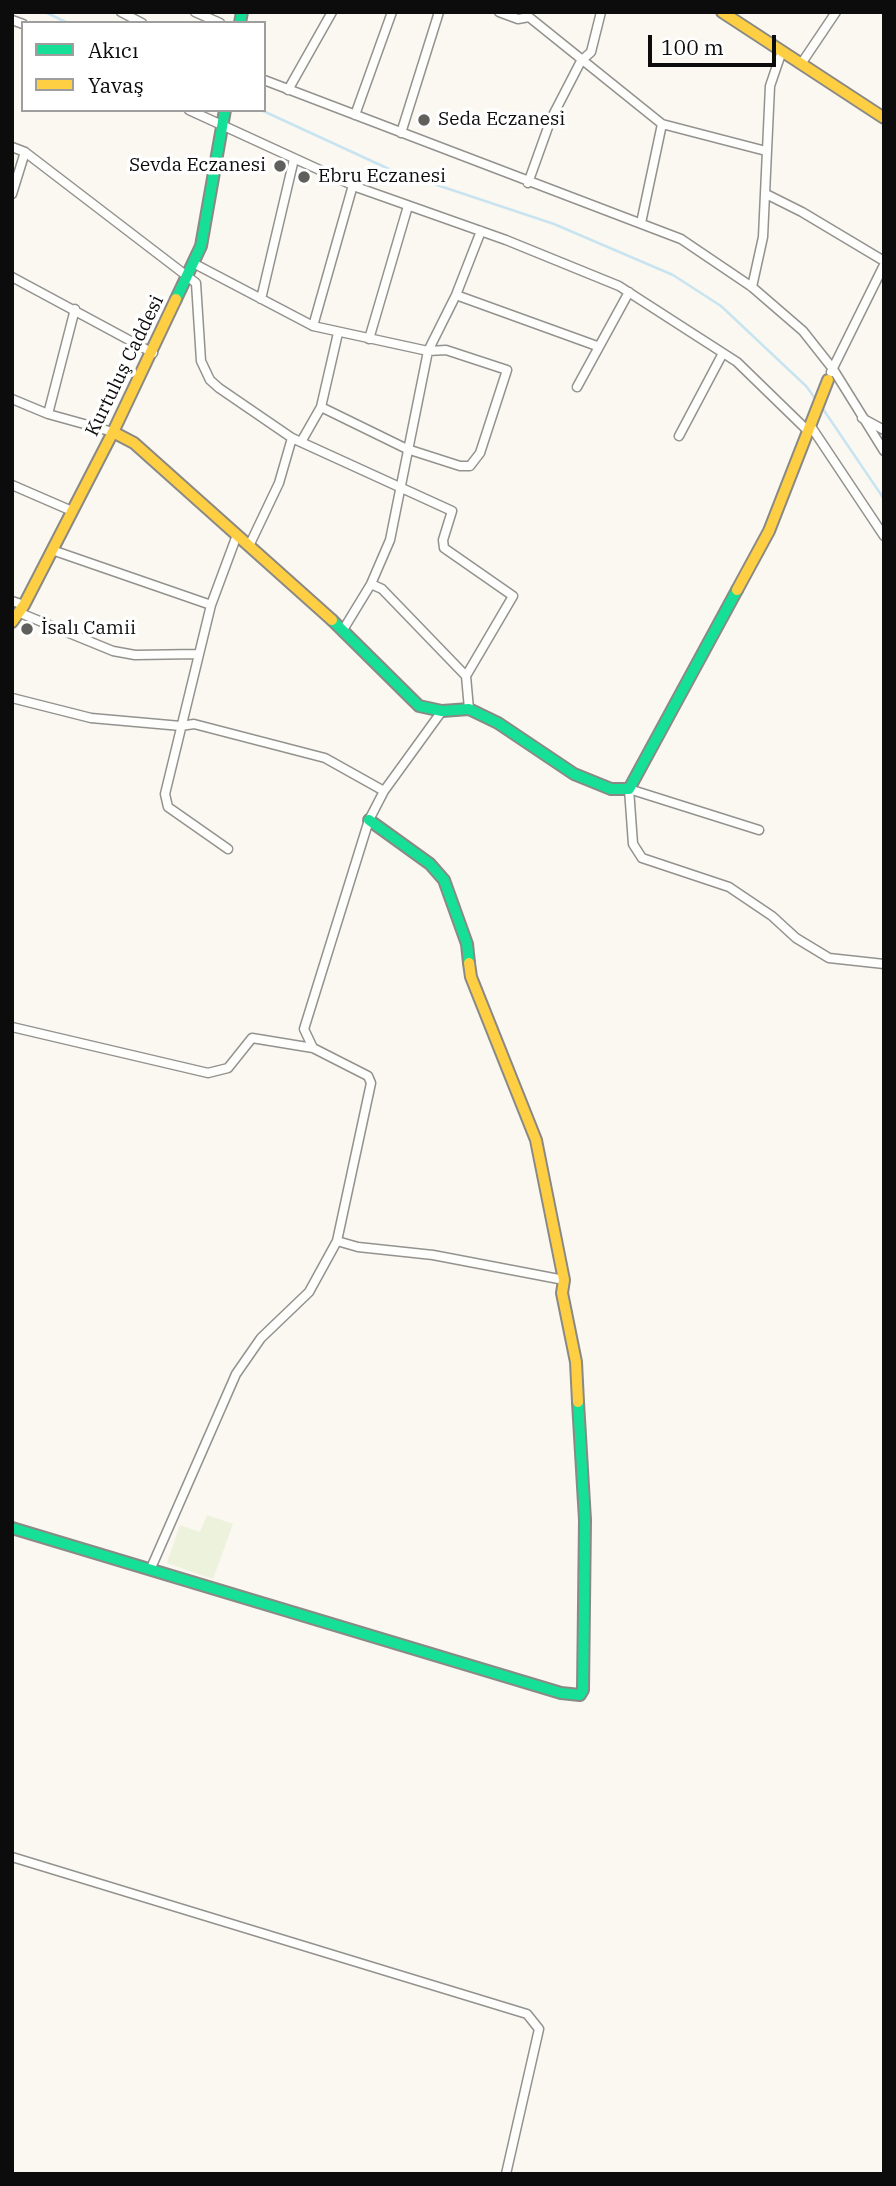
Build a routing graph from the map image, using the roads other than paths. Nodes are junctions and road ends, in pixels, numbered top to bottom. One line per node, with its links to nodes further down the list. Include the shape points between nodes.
1 (121, 12): 11 (street)
2 (195, 12): 12 (street)
3 (332, 12): 17 (street)
4 (392, 12): 20 (street)
5 (439, 12): 24 (street)
6 (499, 12): 10 (street, via 518,19)
7 (601, 12): 14 (street, via 591,52)
8 (722, 12): 13 (street)
9 (836, 12): 15 (street)
10 (530, 15): 14 (street)
11 (138, 21)
12 (215, 21)
13 (782, 51): 15 (street); 26 (street, via 770,86)
14 (580, 61): 22 (street); 29 (street, via 551,119)
15 (801, 64): 21 (street)
16 (266, 81): 17 (street)
17 (288, 90): 20 (street)
18 (192, 112): 23 (street)
19 (225, 112): 23 (street, Kurtuluş Caddesi)
20 (355, 116): 24 (street)
21 (884, 118)
22 (662, 124): 26 (street); 34 (street)
23 (222, 128): 28 (street); 36 (street, Kurtuluş Caddesi, via 201,246)
24 (401, 133): 29 (street)
25 (12, 146): 27 (street)
26 (766, 151): 32 (street)
27 (25, 152): 31 (street); 39 (street)
28 (294, 159): 30 (street); 43 (street)
29 (528, 183): 34 (street)
30 (353, 185): 33 (street); 45 (street)
31 (12, 194)
32 (766, 194): 37 (street); 40 (street)
33 (408, 206): 35 (street); 47 (street)
34 (641, 223): 40 (street, via 681,239)
35 (481, 232): 41 (street); 42 (street)
36 (193, 263): 39 (street, Kurtuluş Caddesi); 43 (street)
37 (884, 263): 52 (street)
38 (12, 277): 44 (street)
39 (186, 278): 50 (street, Kurtuluş Caddesi); 62 (street, via 195,283 201,361 210,380)
40 (752, 287): 52 (street, via 803,331)
41 (629, 292): 48 (street); 51 (street)
42 (456, 295): 48 (street); 49 (street)
43 (261, 299): 45 (street)
44 (75, 309): 50 (street); 56 (street)
45 (313, 326): 46 (street)
46 (338, 333): 47 (street); 55 (street)
47 (369, 339): 49 (street)
48 (597, 346): 53 (street)
49 (428, 351): 63 (street); 63 (street, via 446,350 507,370 480,453 470,466)
50 (153, 353): 60 (street, Kurtuluş Caddesi)
51 (723, 353): 58 (street); 61 (street)
52 (830, 374): 57 (street); 58 (street)
53 (577, 387)
54 (12, 399): 56 (street)
55 (321, 407): 62 (street); 63 (street)
56 (48, 414): 60 (street)
57 (860, 416): 59 (street); 64 (street)
58 (810, 425): 69 (street); 83 (street, via 769,531)
59 (884, 430)
60 (113, 432): 67 (street, Kurtuluş Caddesi); 68 (street, via 134,443)
61 (679, 436)
62 (296, 440): 66 (street); 70 (street)
63 (407, 449): 66 (street)
64 (884, 451)
65 (12, 485): 67 (street)
66 (400, 488): 72 (street, via 390,540); 78 (street, via 452,511 444,548 513,596)
67 (72, 511): 71 (street, Kurtuluş Caddesi)
68 (237, 535): 70 (street); 74 (street)
69 (884, 536)
70 (249, 546): 76 (street)
71 (52, 550): 74 (street); 75 (street, Kurtuluş Caddesi)
72 (371, 584): 76 (street); 78 (street, via 382,589)
73 (12, 601): 75 (street)
74 (211, 605): 77 (street)
75 (19, 613): 77 (street, via 113,651)
76 (342, 630): 81 (street, via 419,706)
77 (198, 654): 82 (street)
78 (466, 676): 80 (street)
79 (12, 698): 82 (street, via 91,718)
80 (468, 709): 81 (street); 83 (street, via 498,723 575,774 611,789)
81 (442, 711): 84 (street)
82 (181, 726): 84 (street, via 194,724 325,758); 87 (street, via 165,793 168,807)
83 (629, 789): 86 (street); 88 (street, via 633,844 642,858 729,887 829,958)
84 (384, 791): 85 (street)
85 (369, 820): 90 (street, via 304,1029); 92 (street, via 430,864 444,880 467,944 471,977 536,1140)
86 (759, 830)
87 (228, 849)
88 (884, 964)
89 (12, 1027): 90 (street, via 208,1073 228,1068 252,1038)
90 (313, 1048): 91 (street, via 368,1076 371,1083)
91 (337, 1241): 92 (street); 94 (street, via 309,1292 261,1338 236,1374)
92 (564, 1280): 94 (street, via 562,1293 576,1362 585,1520 582,1602 586,1669 580,1695)
93 (12, 1528): 94 (street)
94 (151, 1568)
95 (12, 1857): 96 (street, via 527,2014 539,2029)
96 (506, 2174)

